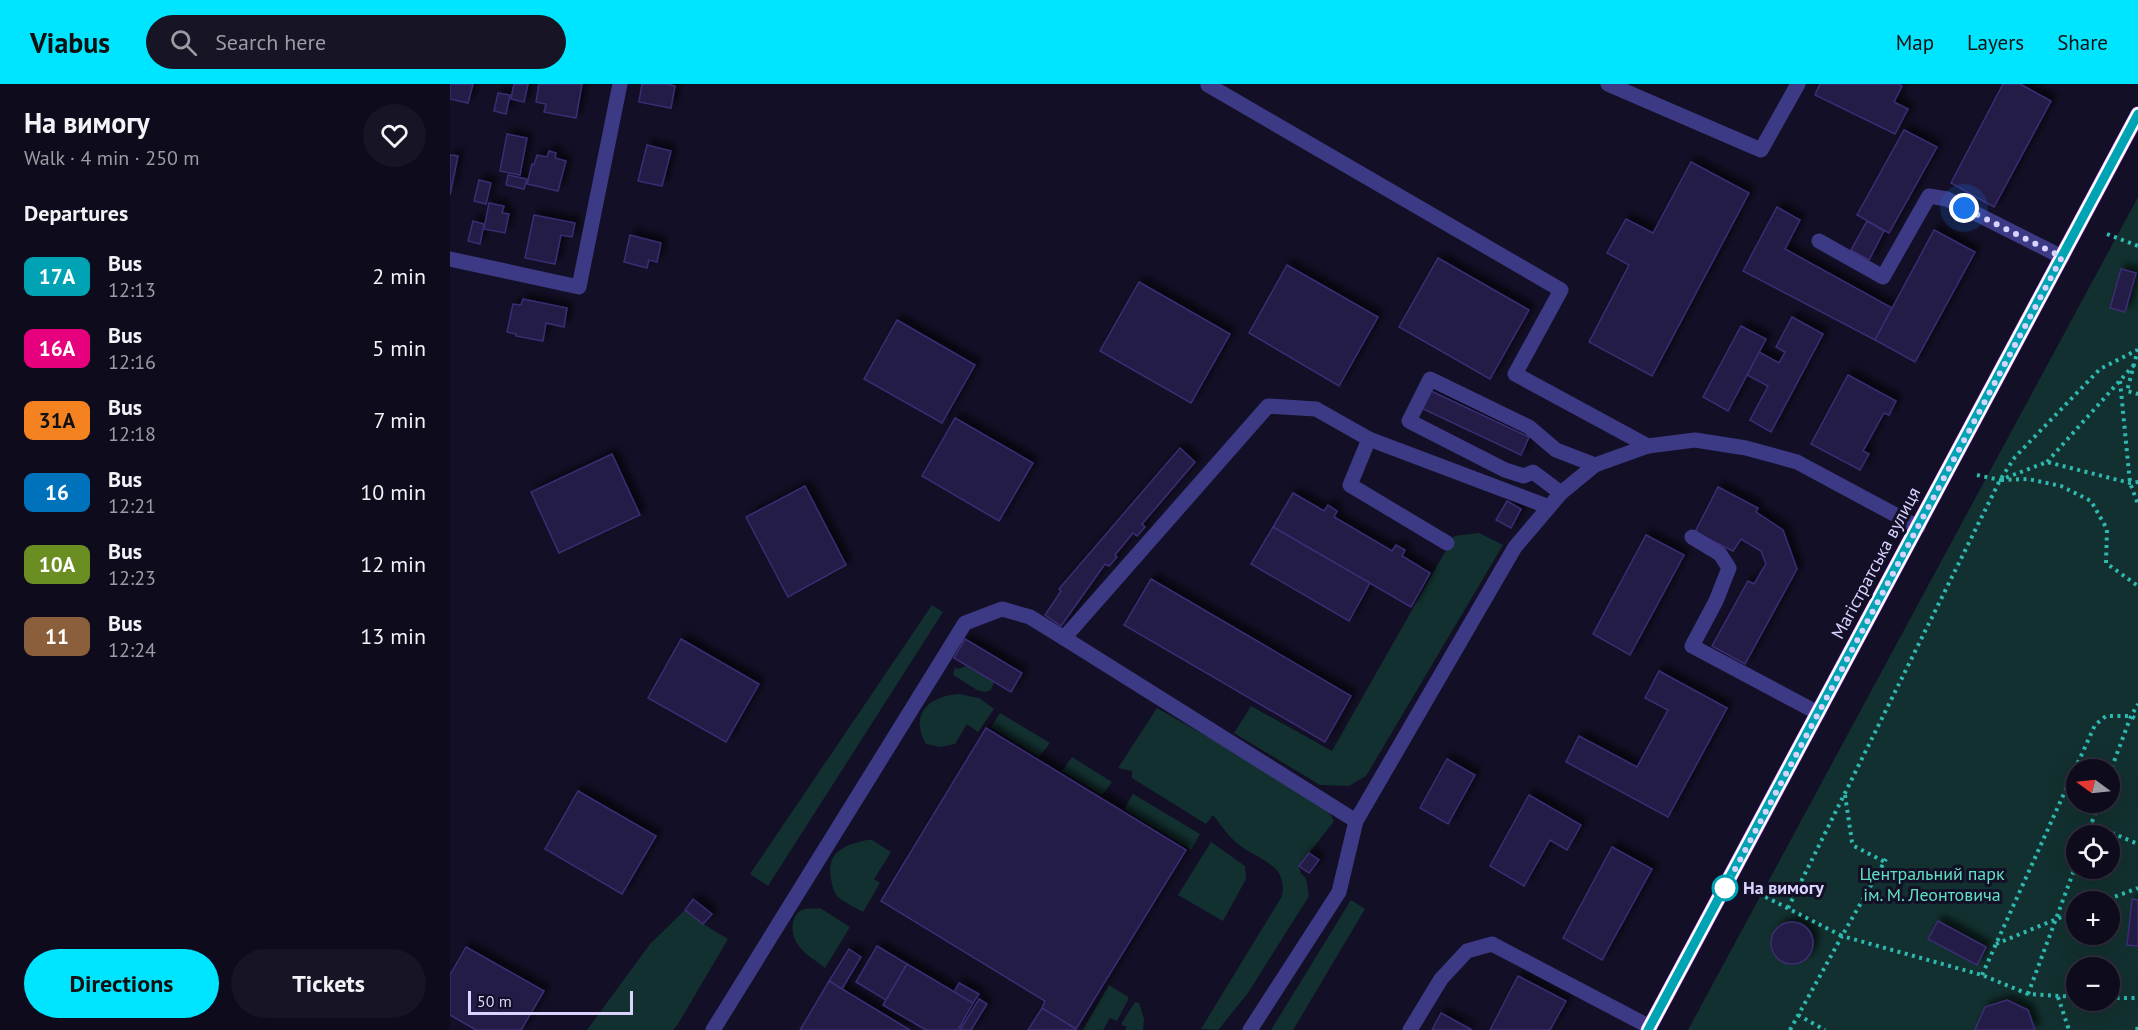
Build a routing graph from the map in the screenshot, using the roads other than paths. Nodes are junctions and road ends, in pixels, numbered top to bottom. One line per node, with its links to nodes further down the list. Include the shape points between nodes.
1 (621, 84): 8 (street, via 579,287)
2 (1608, 84): 3 (street, via 1761,150)
3 (1798, 84)
4 (1208, 85): 10 (street, via 1561,290 1515,374)
5 (2138, 114): 7 (main road, Магістратська вулиця)
6 (1819, 241): 7 (street, via 1883,277 1929,196 1947,199)
7 (2062, 257): 14 (main road, Магістратська вулиця)
8 (450, 259)
9 (1370, 439): 13 (street); 16 (street, via 1350,485); 17 (street, via 1316,409 1268,406)
10 (1648, 446): 11 (street); 14 (street, via 1695,440 1797,462)
11 (1595, 465): 12 (street); 12 (street, via 1556,450 1529,427 1430,379 1409,421 1505,470 1524,476 1533,472)
12 (1561, 493): 13 (street)
13 (1549, 507): 19 (street, via 1515,547)
14 (1918, 527): 18 (main road, Магістратська вулиця)
15 (1692, 537): 18 (street, via 1720,554 1729,568 1692,646)
16 (1447, 543)
17 (1065, 638): 19 (street); 21 (street, via 1029,617 1002,609 965,623)
18 (1818, 713): 20 (main road, Магістратська вулиця)
19 (1356, 821): 22 (street, via 1339,892)
20 (1649, 1028): 23 (street, via 1492,944 1467,951 1442,979)
21 (713, 1030)
22 (1250, 1030)
23 (1410, 1030)

